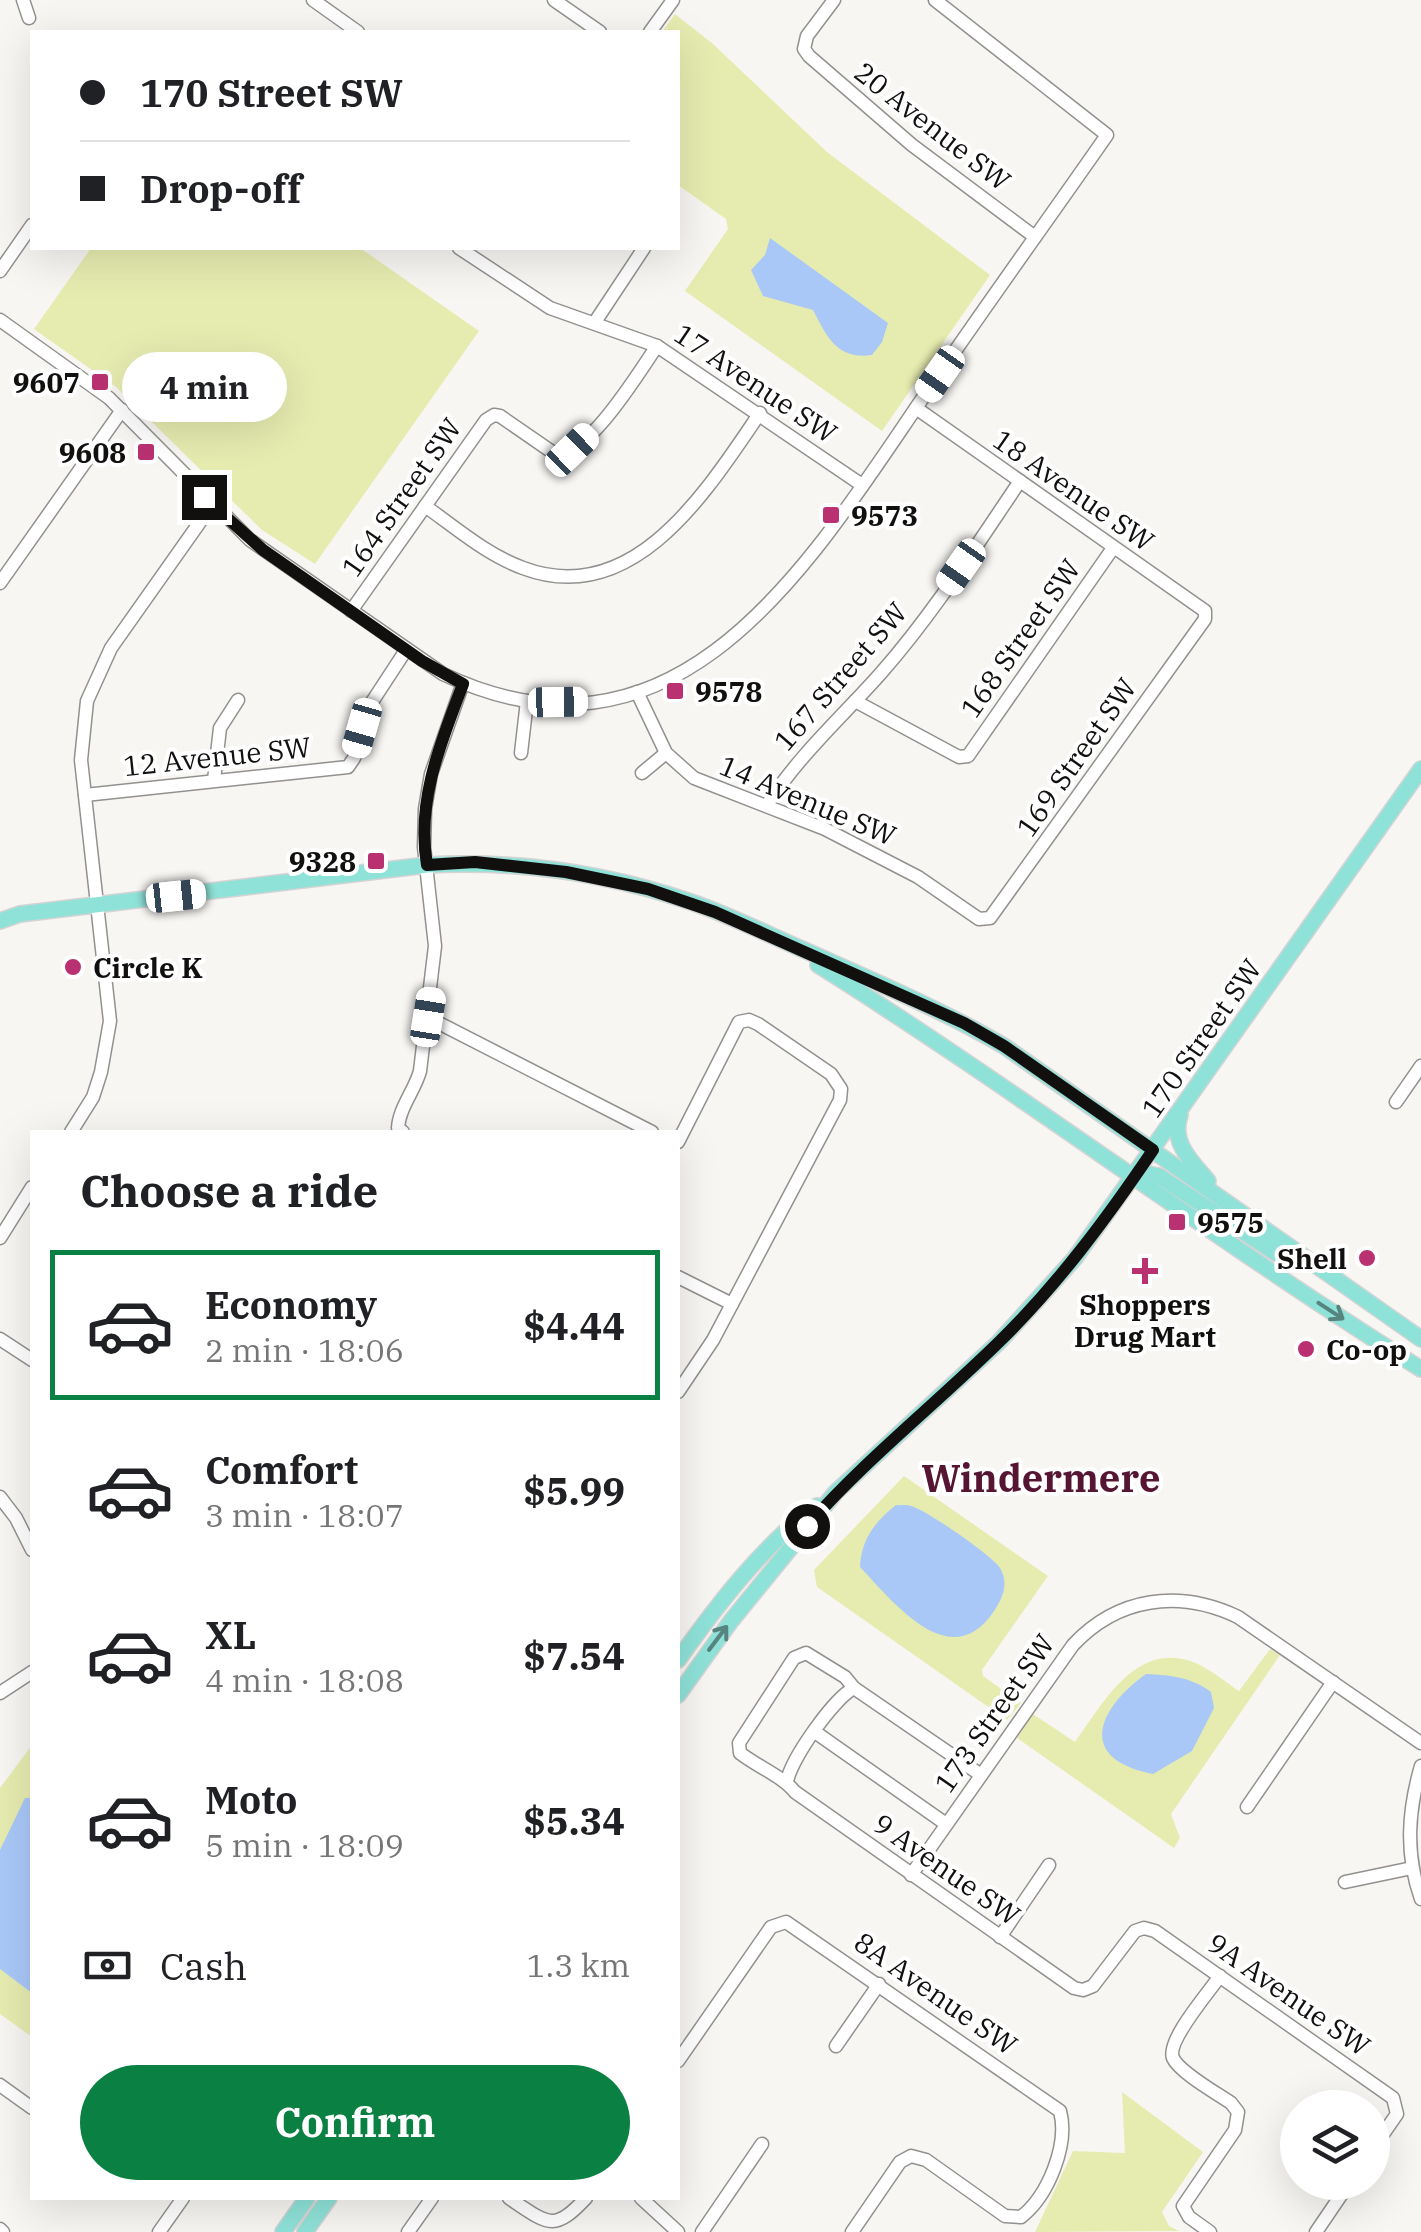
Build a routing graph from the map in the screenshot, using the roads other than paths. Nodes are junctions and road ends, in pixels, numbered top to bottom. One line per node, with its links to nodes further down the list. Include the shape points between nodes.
1 (23, 0): 7 (street)
2 (313, 0): 8 (street)
3 (554, 0): 9 (street)
4 (673, 0): 10 (street)
5 (834, 0): 12 (street, 20 Avenue SW, via 807,36 804,49 815,63)
6 (935, 0): 12 (street, via 1107,135)
7 (28, 18)
8 (355, 30)
9 (597, 30)
10 (651, 30)
11 (30, 229): 15 (street)
12 (1036, 237): 19 (street)
13 (462, 250): 17 (street, 17 Avenue SW, via 550,308)
14 (643, 250): 17 (street)
15 (0, 272)
16 (0, 320): 20 (street)
17 (596, 322): 18 (street, 17 Avenue SW)
18 (657, 346): 21 (street, 17 Avenue SW); 25 (street, 164 Street SW, via 613,408 572,450 555,454 494,414)
19 (916, 408): 22 (street, 18 Avenue SW); 23 (street)
20 (122, 410): 24 (street); 27 (street)
21 (760, 413): 23 (street, 17 Avenue SW); 25 (street, via 694,506 614,568 553,575 526,569)
22 (1020, 481): 26 (street, 18 Avenue SW); 35 (street, 167 Street SW, via 921,624)
23 (862, 485): 32 (street, via 800,571 743,630 694,667)
24 (212, 505): 28 (street); 41 (street, via 96,675 80,746)
25 (426, 506): 28 (street, 164 Street SW)
26 (1114, 548): 29 (street, 18 Avenue SW); 35 (street, 168 Street SW, via 968,756 959,758)
27 (0, 583)
28 (352, 612): 30 (street)
29 (1205, 615): 47 (street, 169 Street SW)
30 (406, 650): 31 (street); 40 (street, 12 Avenue SW, via 370,705 352,764)
31 (463, 684): 34 (street); 43 (street, via 431,774)
32 (637, 692): 34 (street, via 590,702); 37 (street, 14 Avenue SW)
33 (238, 700): 40 (street, via 220,728)
34 (526, 700): 36 (street)
35 (855, 701): 42 (street, 167 Street SW)
36 (520, 753)
37 (666, 753): 39 (street); 42 (street, 14 Avenue SW, via 694,778)
38 (1421, 769): 54 (main road, 170 Street SW)
39 (642, 773)
40 (214, 780): 41 (street, 12 Avenue SW)
41 (85, 795): 44 (street)
42 (766, 805): 47 (street, 14 Avenue SW, via 880,856)
43 (427, 865): 44 (main road); 49 (main road, via 523,865 611,880 693,903); 50 (street, via 435,946)
44 (99, 904): 46 (main road); 55 (street, via 110,1021 92,1098)
45 (0, 910): 46 (main road)
46 (20, 914): 48 (main road)
47 (986, 920)
48 (0, 921)
49 (775, 938): 51 (main road); 59 (main road, via 964,1023)
50 (428, 1017): 56 (street); 57 (street)
51 (964, 1060): 59 (main road, via 992,1070 1122,1157); 60 (main road)
52 (1421, 1066): 53 (street)
53 (1396, 1102)
54 (1183, 1108): 59 (main road, 170 Street SW); 62 (main road, via 1179,1141)
55 (71, 1130)
56 (400, 1130)
57 (648, 1130)
58 (680, 1138): 66 (street, via 739,1022 758,1024 831,1074 841,1089)
59 (1153, 1150): 60 (main road, 170 Street SW); 62 (main road)
60 (1135, 1176): 64 (main road, via 1159,1176 1277,1254); 70 (main road, one-way to 70); 72 (main road, 170 Street SW, via 1038,1302)
61 (30, 1190): 63 (street)
62 (1223, 1200): 64 (main road)
63 (0, 1238)
64 (1314, 1263): 67 (main road)
65 (680, 1278): 66 (street)
66 (732, 1304): 71 (street)
67 (1421, 1338)
68 (0, 1339): 69 (street)
69 (30, 1359)
70 (1421, 1370)
71 (680, 1389)
72 (836, 1492): 75 (main road, 170 Street SW, via 800,1518); 80 (main road, 170 Street SW, one-way to 72)
73 (0, 1497): 74 (street)
74 (30, 1542)
75 (680, 1657)
76 (30, 1673): 79 (street)
77 (1333, 1682): 82 (street); 84 (street, 173 Street SW, via 1220,1609 1185,1600 1137,1603 1080,1637); 86 (street)
78 (854, 1688): 81 (street); 84 (street); 85 (street, 9 Avenue SW, via 812,1654 794,1658 738,1748)
79 (0, 1693)
80 (680, 1693)
81 (815, 1732): 85 (street); 87 (street)
82 (1421, 1742)
83 (1421, 1766): 89 (street, via 1408,1848)
84 (981, 1774): 87 (street, 173 Street SW)
85 (787, 1782): 90 (street, 9 Avenue SW)
86 (1247, 1808)
87 (946, 1824): 90 (street, 173 Street SW)
88 (1049, 1865): 93 (street)
89 (1412, 1868): 91 (street); 92 (street)
90 (911, 1874): 93 (street, 9 Avenue SW)
91 (1345, 1882)
92 (1421, 1898)
93 (1000, 1936): 96 (street, 9 Avenue SW)
94 (1220, 1976): 96 (street, 9A Avenue SW, via 1144,1928); 100 (street, 9A Avenue SW); 120 (street, via 1176,2038 1172,2056 1236,2108 1239,2118 1185,2201 1184,2212)
95 (879, 1984): 97 (street); 98 (street, 8A Avenue SW, via 780,1922); 119 (street, 8A Avenue SW, via 1060,2111 1062,2122 1057,2160 1029,2211 1016,2219 911,2156 900,2162)
96 (1083, 1990)
97 (836, 2046)
98 (680, 2057)
99 (0, 2086): 102 (street)
100 (1383, 2090)
101 (1390, 2096): 103 (street, 9A Avenue SW, via 1397,2109)
102 (30, 2107)
103 (1390, 2125)
104 (762, 2144): 118 (street)
105 (182, 2200): 113 (street)
106 (306, 2200): 114 (main road)
107 (328, 2200): 115 (main road)
108 (431, 2200): 116 (street)
109 (511, 2200): 110 (street, via 560,2228)
110 (585, 2200)
111 (644, 2200): 117 (street)
112 (1338, 2200): 121 (street)
113 (159, 2232)
114 (283, 2232)
115 (305, 2232)
116 (408, 2232)
117 (678, 2232)
118 (702, 2232)
119 (852, 2232)
120 (1210, 2232)
121 (1316, 2232)

